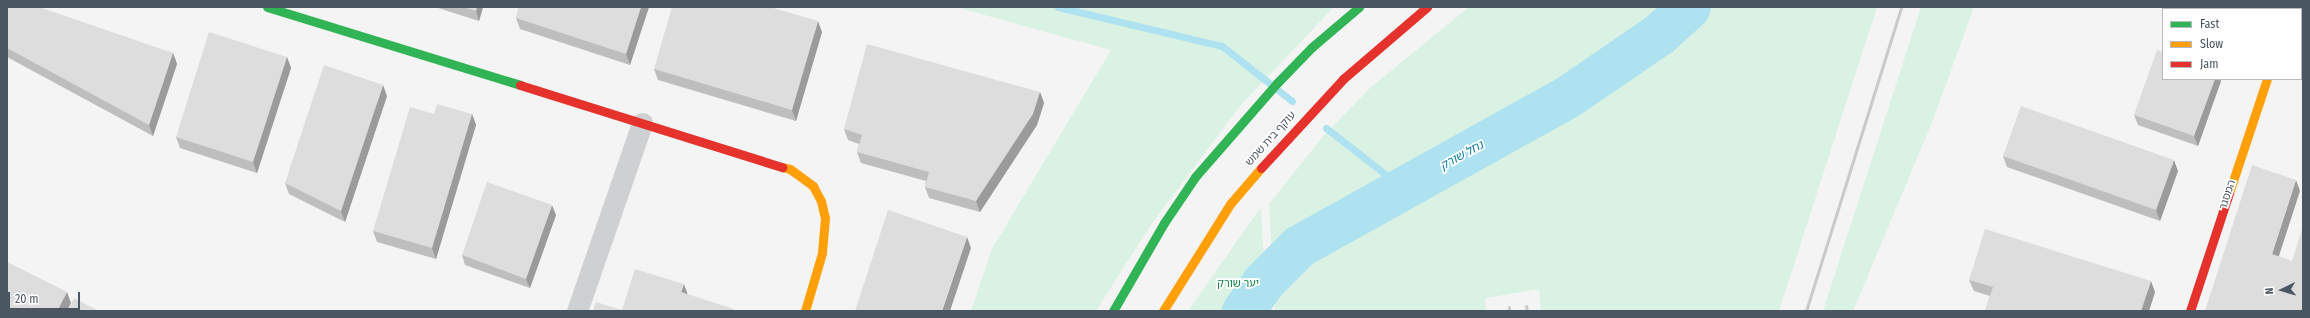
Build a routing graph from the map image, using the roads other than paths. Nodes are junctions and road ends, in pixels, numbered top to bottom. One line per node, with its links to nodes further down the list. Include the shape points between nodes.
1 (267, 7): 5 (street)
2 (1358, 7): 8 (street, via 1312,47 1195,177 1164,223)
3 (1427, 7): 9 (street, עוקף בית שמש, via 1343,79 1267,161 1230,204)
4 (2267, 80): 10 (street, המסגר)
5 (642, 123): 6 (street); 7 (street, via 790,169 813,186 821,201 825,235)
6 (577, 311)
7 (805, 311)
8 (1112, 311)
9 (1163, 311)
10 (2190, 311)

